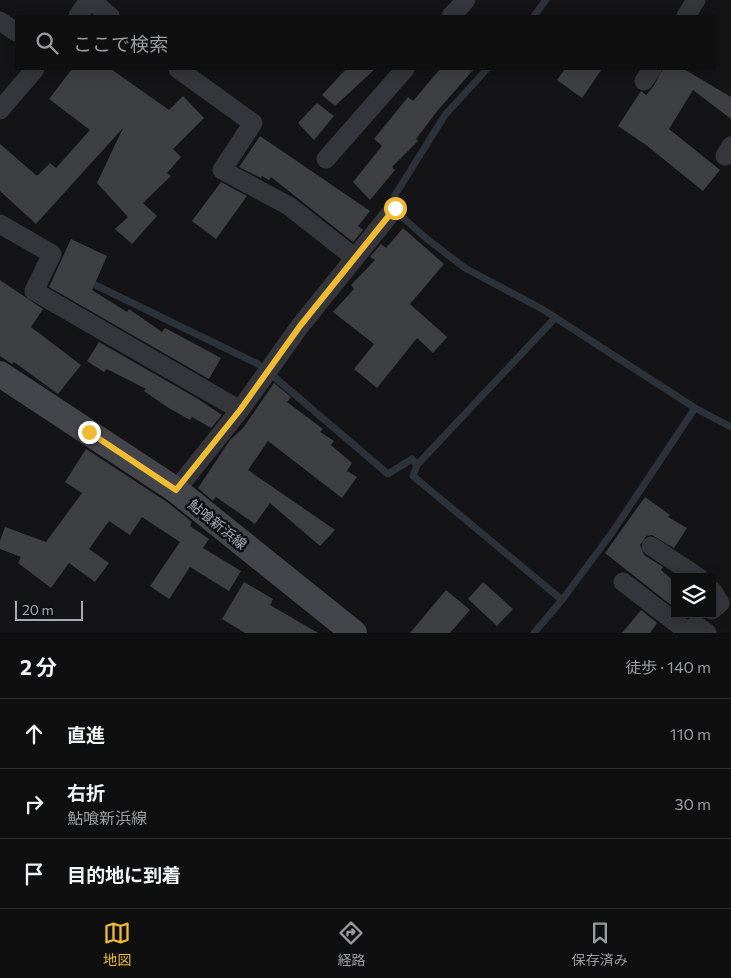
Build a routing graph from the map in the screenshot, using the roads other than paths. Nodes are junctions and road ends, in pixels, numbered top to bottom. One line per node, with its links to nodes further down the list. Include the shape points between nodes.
1 (90, 0): 4 (street); 5 (street)
2 (466, 0): 6 (street)
3 (696, 0): 7 (street)
4 (79, 15)
5 (109, 15)
6 (452, 15)
7 (687, 15)
8 (0, 21): 9 (street)
9 (15, 31)
10 (34, 70): 13 (street)
11 (179, 70): 18 (street, via 253,123 222,170 289,206)
12 (404, 70): 15 (street)
13 (6, 90): 14 (street)
14 (0, 110)
15 (326, 159)
16 (395, 208): 18 (street)
17 (0, 224): 20 (street, via 52,254 34,291)
18 (355, 258): 20 (street, via 300,326)
19 (0, 374): 21 (main road, 鮎喰新浜線)
20 (240, 410): 21 (street)
21 (176, 490): 28 (main road, 鮎喰新浜線)
22 (651, 546): 23 (street)
23 (692, 573)
24 (623, 582): 27 (street, via 688,632)
25 (716, 596): 26 (street, via 720,603)
26 (716, 606)
27 (703, 624)
28 (350, 632)

